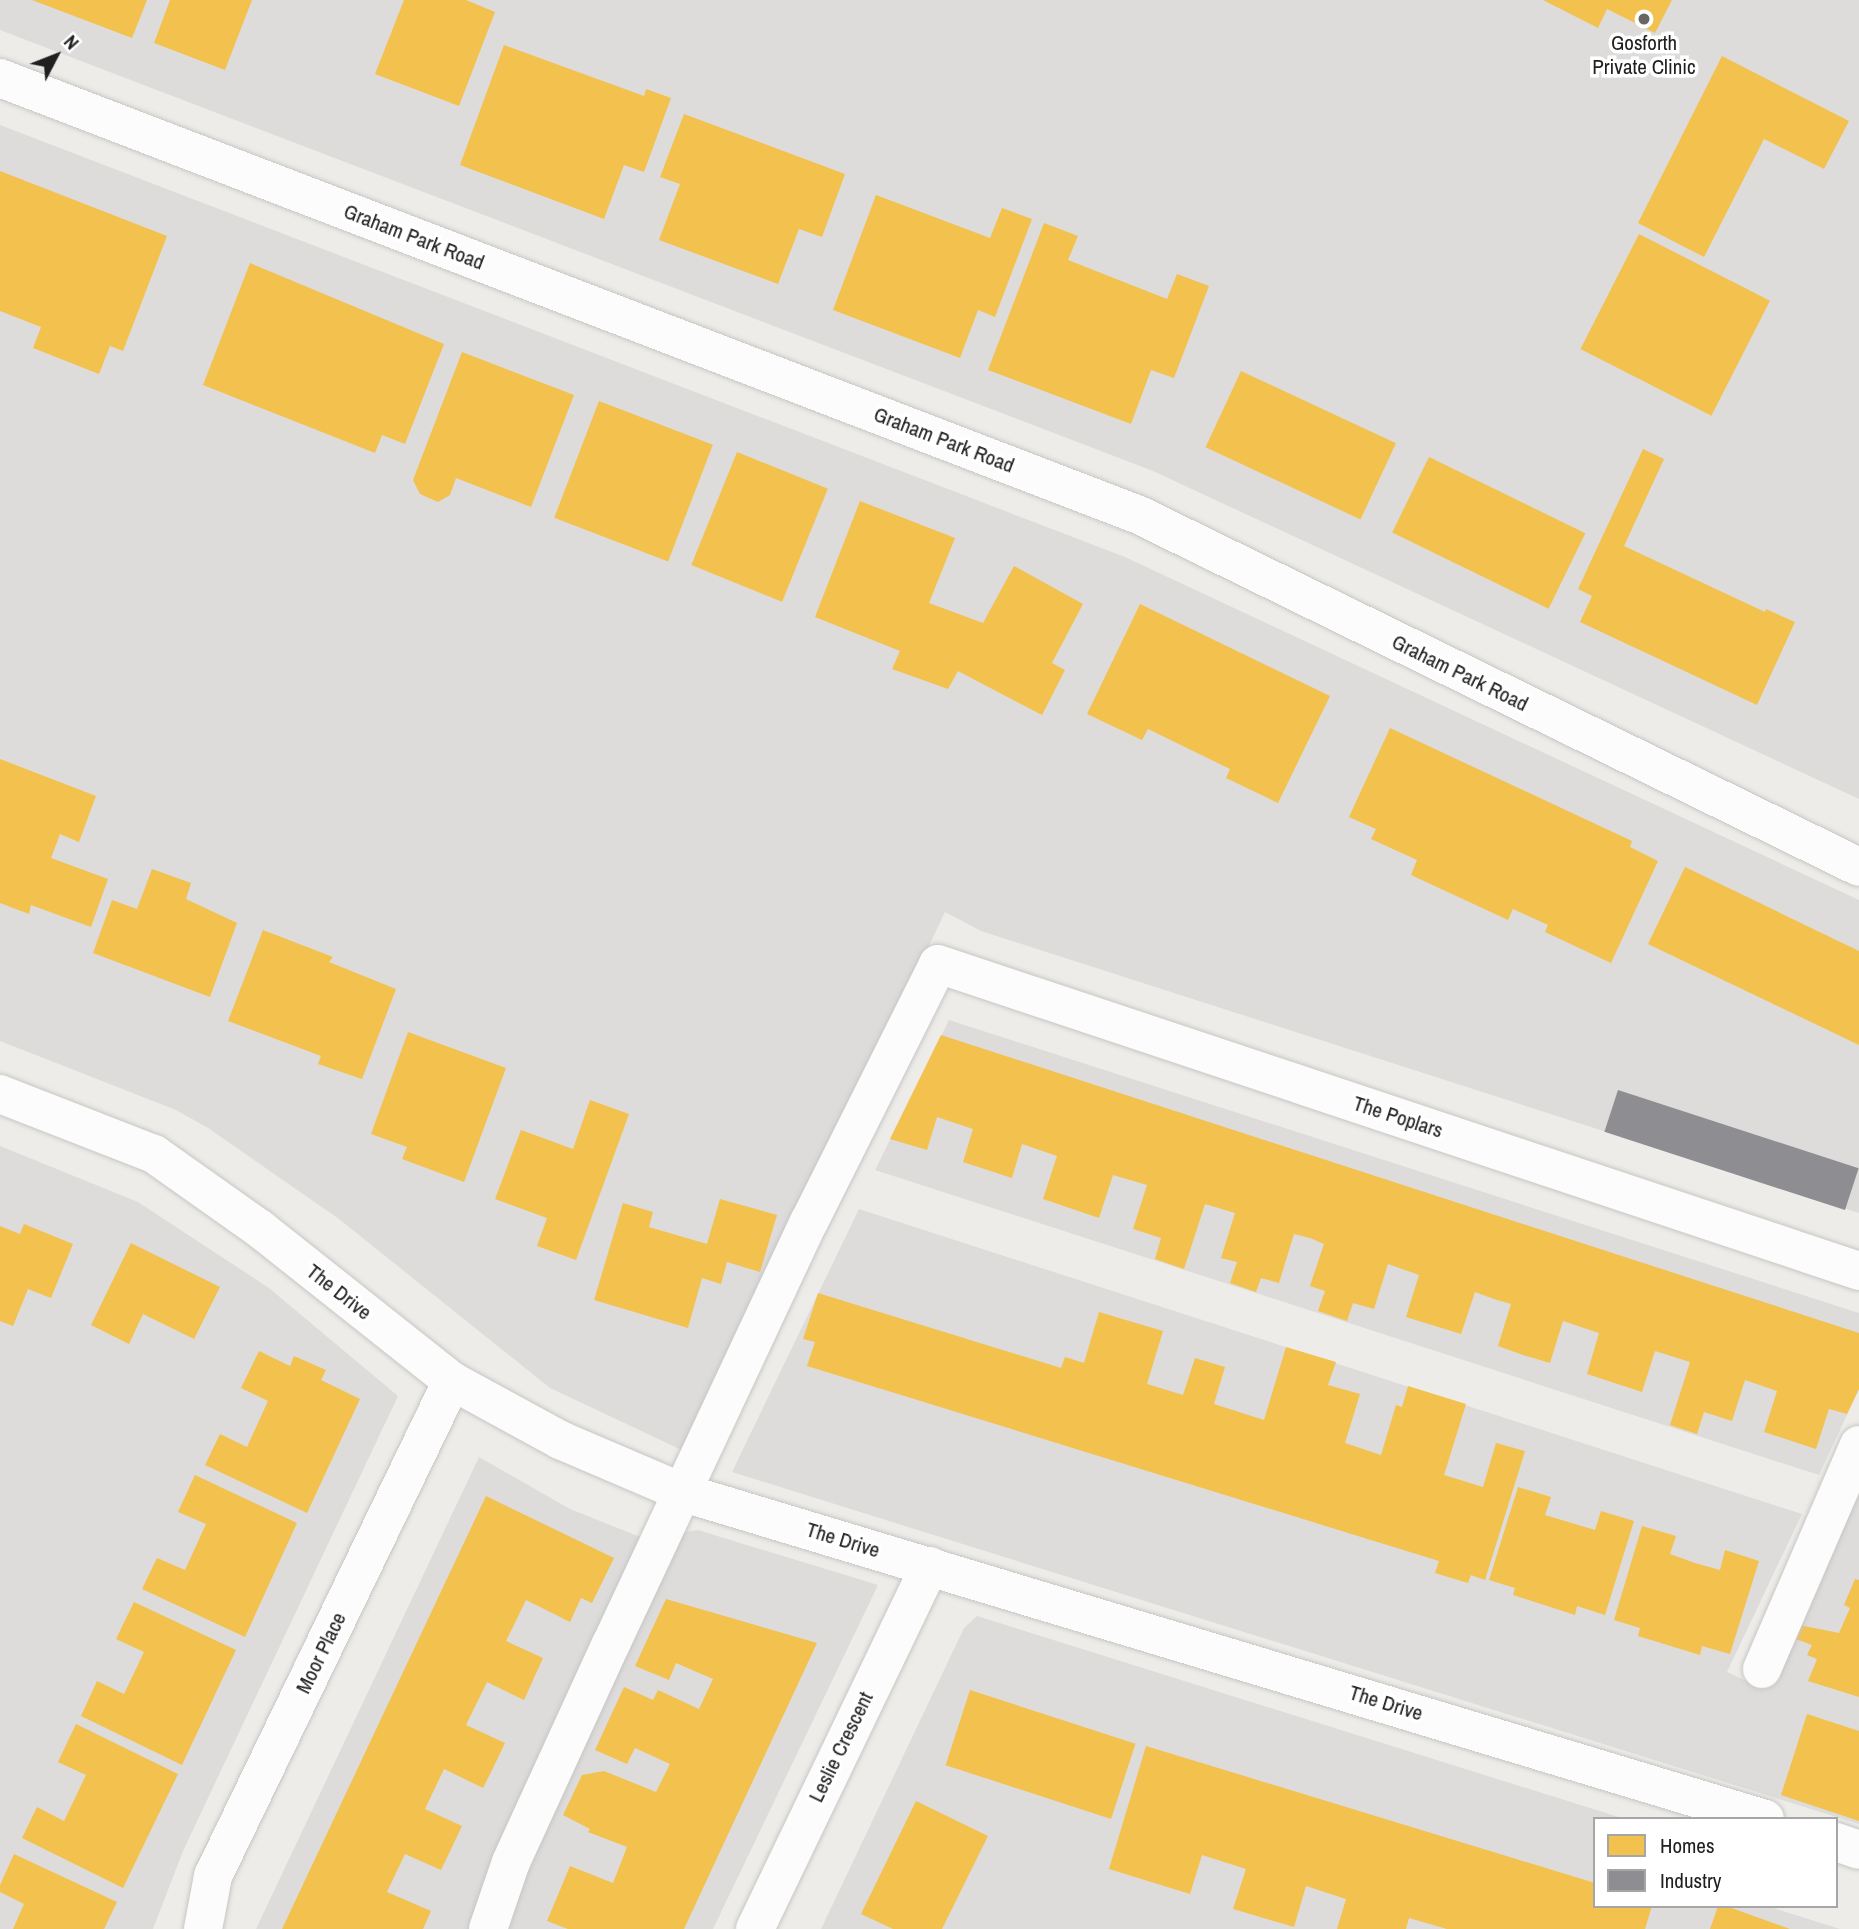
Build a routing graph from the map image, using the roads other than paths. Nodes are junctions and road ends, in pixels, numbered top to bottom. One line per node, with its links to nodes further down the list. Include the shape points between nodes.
1 (0, 78): 2 (street, Graham Park Road, via 1139,514)
2 (1859, 867)
3 (0, 1094): 5 (street, The Drive, via 154,1154 260,1229)
4 (1859, 1271): 7 (street, The Poplars, via 938,964 809,1222)
5 (452, 1381): 7 (street, The Drive, via 560,1440); 13 (street, Moor Place, via 213,1876)
6 (1859, 1445): 9 (street)
7 (684, 1493): 8 (street, The Drive); 14 (street, via 511,1862)
8 (930, 1566): 10 (street, The Drive); 15 (street, Leslie Crescent)
9 (1762, 1670)
10 (1758, 1817)
11 (1838, 1843): 12 (street)
12 (1859, 1850)
13 (203, 1929)
14 (488, 1929)
15 (755, 1929)

